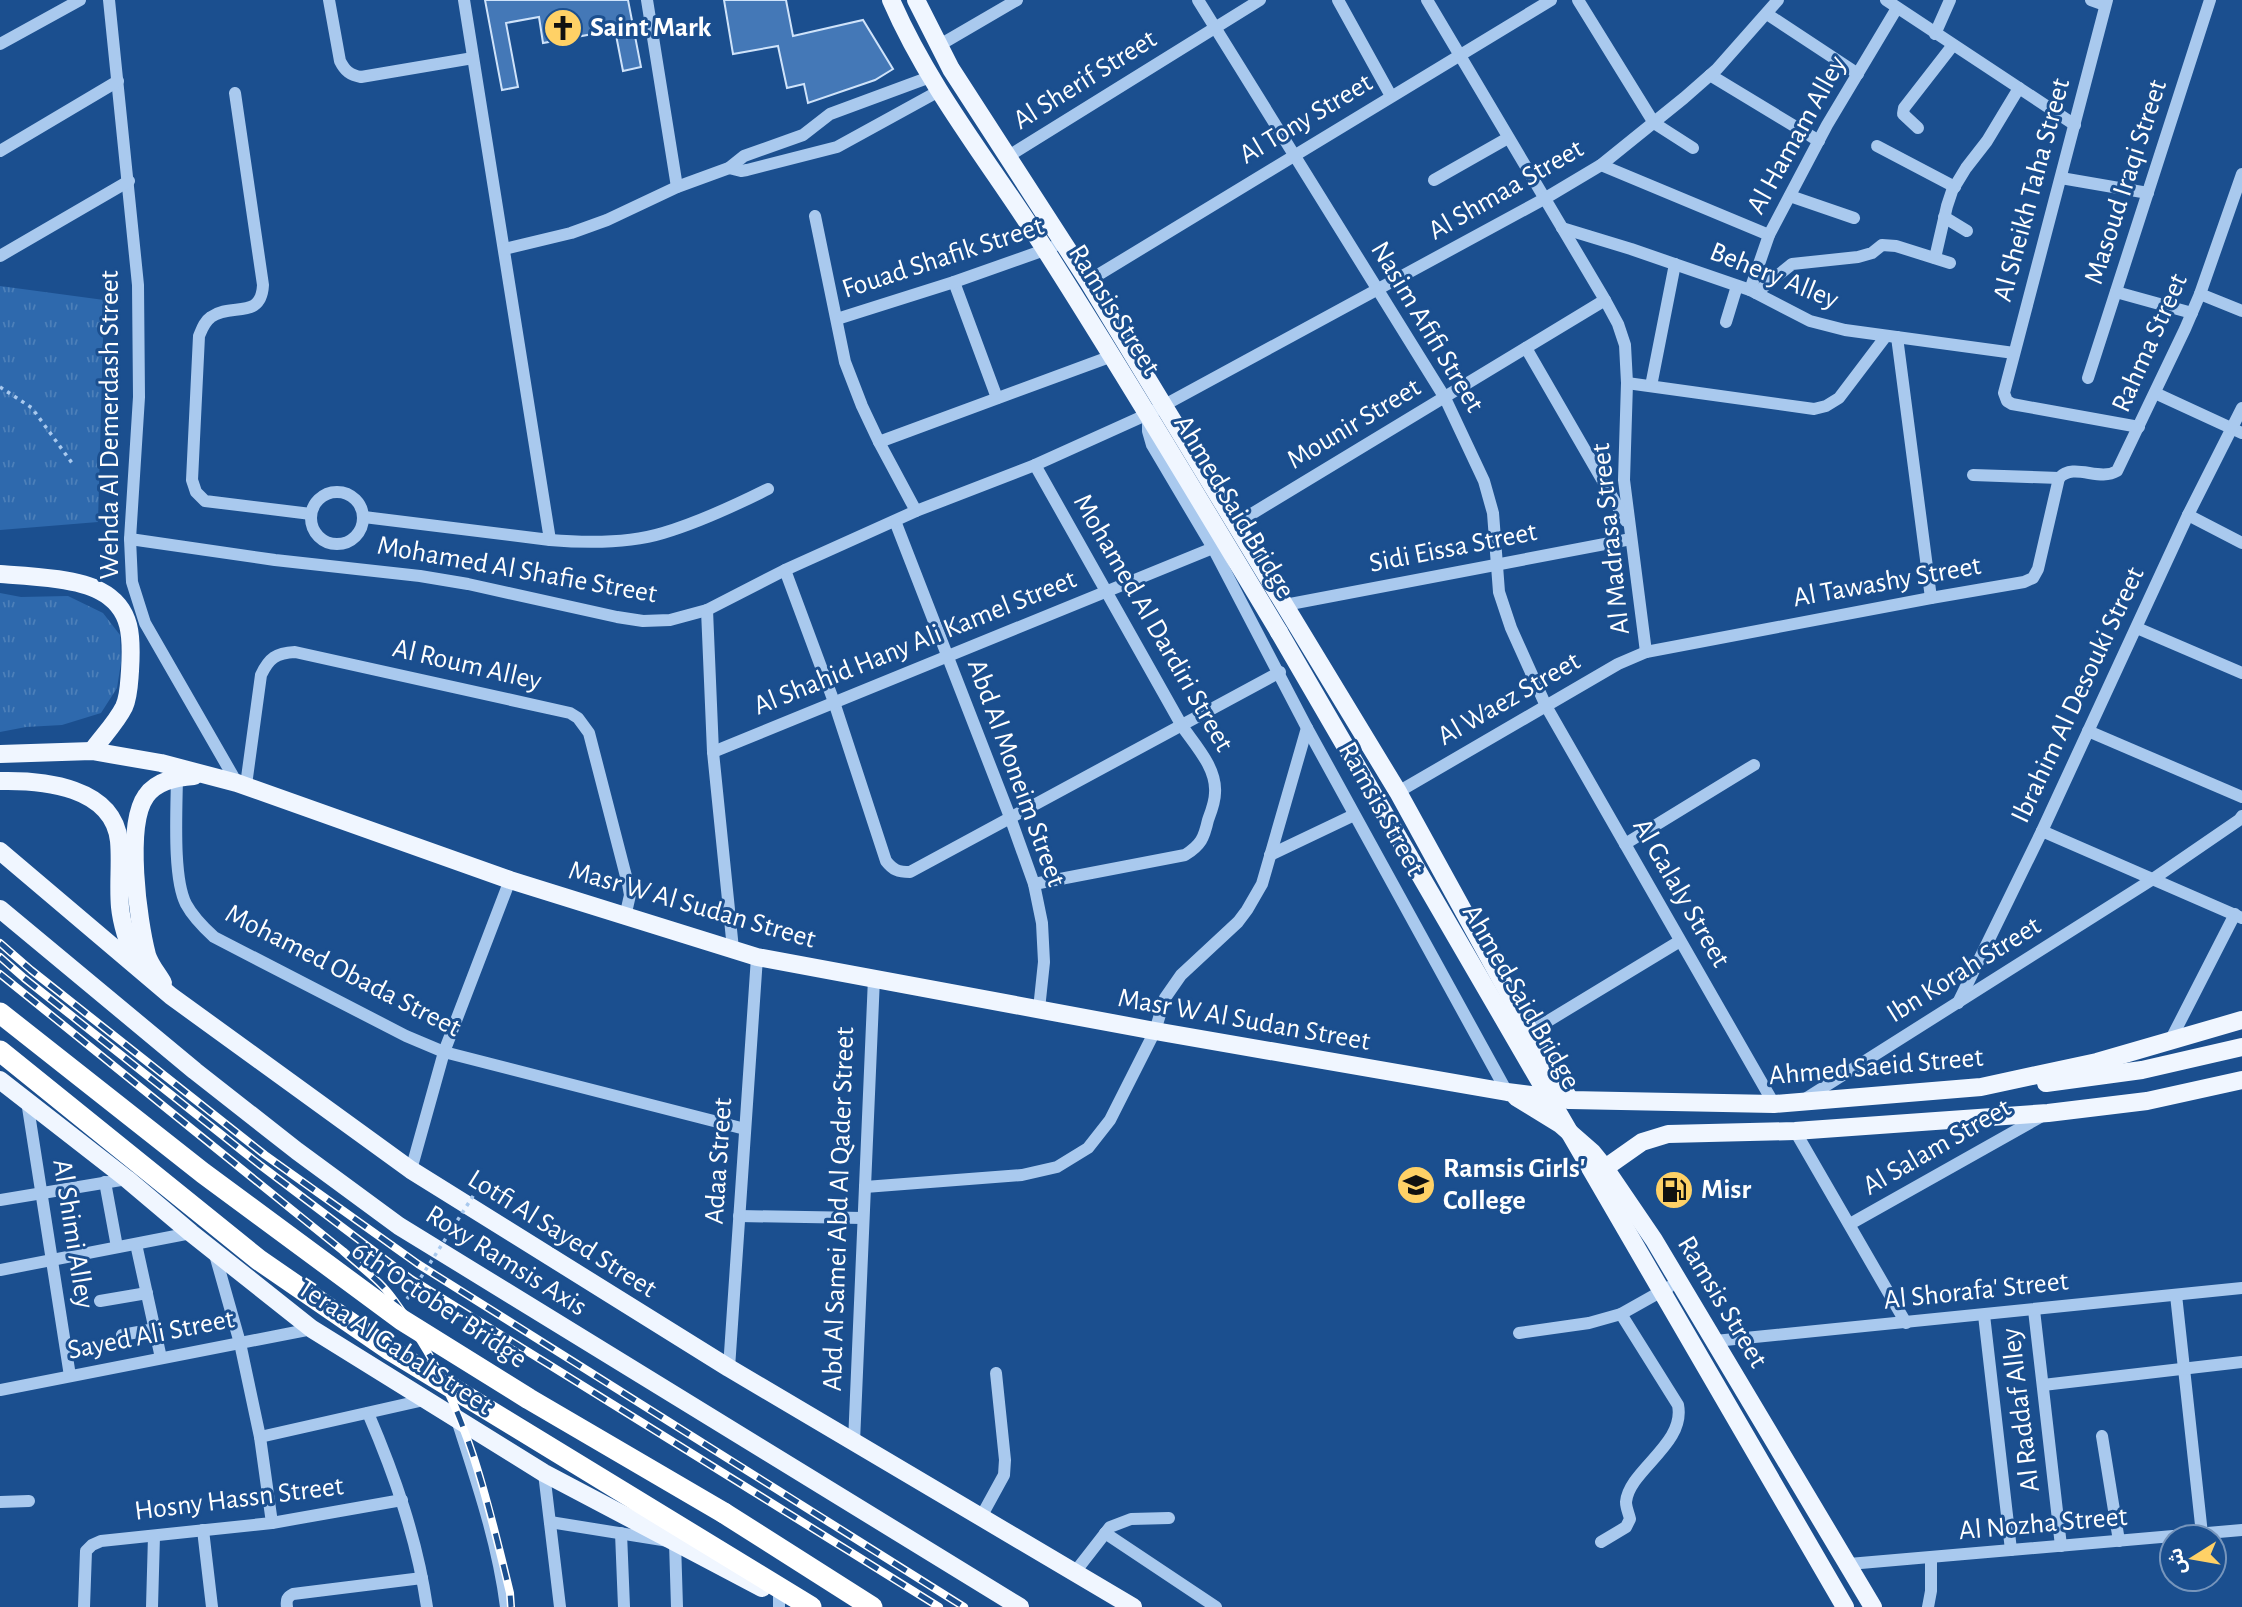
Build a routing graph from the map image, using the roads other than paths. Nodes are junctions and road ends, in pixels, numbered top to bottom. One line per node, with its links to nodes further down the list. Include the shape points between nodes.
1 (80, 0): 25 (street)
2 (109, 0): 32 (street, Wehda Al Demerdash Street)
3 (329, 0): 29 (street, via 340,61 354,75)
4 (464, 0): 29 (street)
5 (647, 0): 55 (street)
6 (891, 0): 33 (main road, Ramsis Street)
7 (916, 0): 27 (main road, Ramsis Street)
8 (1017, 0): 27 (street)
9 (1198, 0): 23 (street, Nasim Afifi Street)
10 (1260, 0): 23 (street, Al Sherif Street)
11 (1338, 0): 36 (street)
12 (1427, 0): 28 (street, Al Madrasa Street)
13 (1551, 0): 28 (street, Al Tony Street)
14 (1578, 0): 37 (street)
15 (1886, 0): 21 (street)
16 (1950, 0): 24 (street)
17 (2091, 0): 20 (street)
18 (2210, 0): 57 (street, Masoud Iraqi Street)
19 (1774, 1): 22 (street, Al Shmaa Street)
20 (2106, 3): 38 (street, Al Sheikh Taha Street)
21 (1897, 8): 24 (street); 30 (street, Al Hamam Alley)
22 (1767, 14): 30 (street); 31 (street, Al Shmaa Street)
23 (1216, 27): 47 (street, Nasim Afifi Street); 48 (street, Al Sherif Street)
24 (1936, 34): 26 (street)
25 (0, 44)
26 (1953, 45): 34 (street); 40 (street, via 1904,108 1903,114)
27 (938, 46): 48 (main road, Ramsis Street)
28 (1460, 55): 36 (street, Al Tony Street); 41 (street, Al Madrasa Street)
29 (474, 58): 67 (street)
30 (1858, 74): 42 (street, Al Hamam Alley)
31 (1710, 75): 37 (street, Al Shmaa Street); 42 (street)
32 (118, 82): 46 (street); 54 (street, Wehda Al Demerdash Street)
33 (935, 84): 39 (street, via 830,114); 45 (street, via 846,143); 68 (main road, Ramsis Street)
34 (2019, 88): 38 (street); 56 (street)
35 (235, 93): 104 (street, via 262,295 251,308 213,315 199,336 192,480 205,501)
36 (1391, 96): 47 (street, Al Tony Street)
37 (1654, 123): 44 (street); 49 (street, Al Shmaa Street)
38 (2074, 125): 52 (street, Al Sheikh Taha Street)
39 (815, 127): 45 (street, via 814,139); 50 (street, via 744,156)
40 (1918, 128)
41 (1508, 138): 53 (street); 59 (street, Al Madrasa Street)
42 (1819, 141): 58 (street, Al Hamam Alley)
43 (1877, 146): 56 (street)
44 (1693, 148)
45 (827, 150): 50 (street, via 747,170)
46 (0, 151)
47 (1294, 156): 73 (street, Al Tony Street); 76 (street, Nasim Afifi Street)
48 (1007, 157): 66 (main road, Ramsis Street)
49 (1601, 165): 59 (street, Al Shmaa Street); 65 (street)
50 (729, 168): 55 (street)
51 (2242, 174): 78 (street, Rahma Street)
52 (2061, 178): 57 (street); 86 (street, Al Sheikh Taha Street)
53 (1434, 180)
54 (129, 181): 69 (street); 110 (street, Wehda Al Demerdash Street, via 139,343)
55 (677, 187): 67 (street, via 571,233)
56 (1955, 187): 61 (street)
57 (2148, 193): 77 (street, Masoud Iraqi Street)
58 (1790, 196): 62 (street); 65 (street, Al Hamam Alley)
59 (1544, 199): 63 (street, Al Madrasa Street); 76 (street, Al Shmaa Street)
60 (815, 216): 82 (street)
61 (1944, 217): 64 (street); 70 (street)
62 (1854, 218)
63 (1562, 228): 72 (street, Behery Alley); 79 (street, Al Madrasa Street)
64 (1967, 231)
65 (1769, 235): 75 (street, Al Hamam Alley)
66 (1065, 243): 68 (street, Fouad Shafik Street); 73 (main road, Ramsis Street)
67 (504, 249): 112 (street)
68 (1046, 250): 74 (street, Fouad Shafik Street); 87 (main road, Ramsis Street)
69 (0, 256)
70 (1935, 258): 71 (street); 75 (street, via 1882,245 1858,257 1792,264)
71 (1950, 263)
72 (1675, 264): 75 (street, Behery Alley); 90 (street)
73 (1088, 281): 95 (main road, Ramsis Street)
74 (954, 282): 82 (street, Fouad Shafik Street); 92 (street)
75 (1748, 289): 83 (street, Al Hamam Alley); 84 (street, Behery Alley, via 1810,321)
76 (1378, 290): 93 (street, Nasim Afifi Street); 95 (street, Al Shmaa Street)
77 (2116, 292): 81 (street); 88 (street, Masoud Iraqi Street)
78 (2200, 294): 80 (street); 81 (street, Rahma Street)
79 (1605, 300): 85 (street, Mounir Street); 89 (street, Al Madrasa Street, via 1625,345)
80 (2242, 311)
81 (2192, 313): 91 (street, Rahma Street)
82 (837, 319): 98 (street, via 845,362)
83 (1726, 322)
84 (1892, 337): 86 (street, Behery Alley); 90 (street, via 1826,407 1800,408); 119 (street)
85 (1526, 348): 93 (street, Mounir Street); 109 (street)
86 (2014, 353): 96 (street, Al Sheikh Taha Street, via 2004,393 2012,404)
87 (1112, 356): 92 (street); 95 (main road, Ramsis Street)
88 (2088, 378)
89 (1627, 383): 90 (street); 109 (street, Al Madrasa Street, via 1624,480)
90 (1651, 386)
91 (2155, 393): 96 (street, Rahma Street); 97 (street)
92 (997, 398): 98 (street)
93 (1445, 398): 108 (street, Mounir Street); 115 (street, Nasim Afifi Street, via 1485,481 1493,513)
94 (2242, 408): 97 (street, Ibrahim Al Desouki Street)
95 (1156, 410): 99 (street, Mohamed Al Shafie Street); 108 (main road, Ramsis Street); 114 (street, Ramsis Street, via 1148,431 1152,445); 266 (main road, Ahmed Said Bridge, bridge, via 1279,632)
96 (2139, 427): 101 (street, Rahma Street, via 2111,475 2072,471)
97 (2237, 431): 105 (street, Ibrahim Al Desouki Street)
98 (879, 442): 103 (street)
99 (1035, 465): 103 (street, Mohamed Al Shafie Street); 118 (street, Mohamed Al Dardiri Street)
100 (1973, 475): 101 (street)
101 (2059, 478): 119 (street, Al Tawashy Street, via 2033,578)
102 (768, 489): 112 (street, via 661,534 615,541)
103 (916, 512): 107 (street, Mohamed Al Shafie Street)
104 (311, 514): 106 (street, via 323,495 339,491 353,496); 106 (street, via 318,536 332,544 354,538)
105 (2188, 515): 113 (street); 123 (street, Ibrahim Al Desouki Street)
106 (364, 517): 112 (street)
107 (895, 521): 116 (street, Mohamed Al Shafie Street); 125 (street, Abd Al Moneim Street)
108 (1235, 523): 120 (main road, Ramsis Street)
109 (1628, 524): 111 (street, Al Madrasa Street)
110 (130, 539): 121 (street, Mohamed Al Shafie Street, via 420,576 643,621 670,620); 122 (street, Wehda Al Demerdash Street)
111 (1630, 539): 115 (street, Sidi Eissa Street); 124 (street, Al Madrasa Street)
112 (550, 540)
113 (2242, 543)
114 (1213, 548): 118 (street, Al Shahid Hany Ali Kamel Street); 126 (street, Ramsis Street)
115 (1496, 565): 120 (street, Sidi Eissa Street); 129 (street, Nasim Afifi Street, via 1511,628)
116 (785, 570): 121 (street, Mohamed Al Shafie Street); 128 (street)
117 (0, 574): 122 (main road, via 87,585)
118 (1107, 592): 125 (street, Al Shahid Hany Ali Kamel Street); 130 (street, Mohamed Al Dardiri Street)
119 (1931, 598): 124 (street, Al Tawashy Street)
120 (1284, 605): 140 (main road, Ramsis Street)
121 (707, 610): 134 (street)
122 (132, 611): 133 (main road, via 129,690 124,707); 139 (street, Wehda Al Demerdash Street, via 145,623)
123 (2137, 628): 127 (street); 132 (street, Ibrahim Al Desouki Street)
124 (1646, 652): 129 (street, Al Waez Street)
125 (947, 656): 128 (street, Al Shahid Hany Ali Kamel Street); 144 (street, Abd Al Moneim Street)
126 (1280, 672): 130 (street); 131 (street, Ramsis Street)
127 (2242, 673)
128 (834, 702): 134 (street, Al Shahid Hany Ali Kamel Street); 144 (street, via 892,869 910,872)
129 (1546, 706): 140 (street, Al Waez Street); 146 (street, Al Galaly Street)
130 (1182, 726): 144 (street); 151 (street, Mohamed Al Dardiri Street, via 1206,761 1216,793 1198,847 1170,859)
131 (1307, 728): 142 (street, Ramsis Street); 148 (street)
132 (2088, 732): 141 (street); 145 (street, Ibrahim Al Desouki Street)
133 (92, 751): 135 (main road, Masr W Al Sudan Street); 137 (main road, Masr W Al Sudan Street, via 161,763)
134 (713, 752): 156 (street)
135 (0, 754)
136 (1754, 765): 146 (street)
137 (177, 773): 139 (main road, Masr W Al Sudan Street); 160 (main road, via 147,794 139,811 135,850 148,958); 170 (street, Mohamed Obada Street, via 177,879 197,921 234,949)
138 (0, 781): 158 (main road, via 76,792 109,812 119,840 120,907 127,943)
139 (242, 784): 150 (main road, Masr W Al Sudan Street); 154 (street, Al Roum Alley, via 261,675 268,661 280,653 295,652 570,713 589,733 628,884)
140 (1398, 792): 166 (main road, Ramsis Street)
141 (2242, 797)
142 (1354, 815): 148 (street); 174 (street, Ramsis Street)
143 (2242, 816): 149 (street, Ibn Korah Street)
144 (1010, 817): 151 (street, Abd Al Moneim Street)
145 (2042, 831): 149 (street); 161 (street, Ibrahim Al Desouki Street)
146 (1625, 844): 155 (street, Al Galaly Street)
147 (0, 851): 158 (main road, Lotfi Al Sayed Street)
148 (1270, 855): 165 (street, via 1262,884 1247,910 1181,975 1164,998)
149 (2153, 879): 153 (street); 161 (street, Ibn Korah Street)
150 (510, 880): 154 (main road, Masr W Al Sudan Street); 170 (street)
151 (1034, 884): 162 (street, Abd Al Moneim Street, via 1044,962)
152 (0, 909): 263 (main road, Roxy Ramsis Axis, via 347,1190)
153 (2239, 916): 167 (street)
154 (625, 917): 156 (main road, Masr W Al Sudan Street)
155 (1680, 941): 166 (street); 178 (street, Al Galaly Street)
156 (733, 949): 157 (main road, Masr W Al Sudan Street)
157 (757, 957): 159 (main road, Masr W Al Sudan Street); 180 (street, Adaa Street)
158 (140, 970): 160 (main road, Lotfi Al Sayed Street)
159 (874, 978): 162 (main road, Masr W Al Sudan Street); 186 (street, Abd Al Samei Abd Al Qader Street)
160 (171, 996): 183 (main road, Lotfi Al Sayed Street)
161 (1958, 1003): 177 (street, Ibn Korah Street)
162 (1039, 1009): 165 (main road, Masr W Al Sudan Street)
163 (0, 1013): 262 (highway, 6th October Bridge, bridge, via 203,1173 402,1320)
164 (2242, 1020): 167 (main road, Ahmed Saeid Street)
165 (1155, 1031): 174 (main road, Masr W Al Sudan Street); 186 (street, via 1110,1120 1088,1148 1057,1167 1022,1175)
166 (1530, 1032): 175 (main road, Ramsis Street)
167 (2169, 1042): 173 (main road, Ahmed Saeid Street)
168 (2242, 1046): 173 (main road, via 2089,1079)
169 (0, 1051): 261 (highway, bridge, via 259,1260 379,1343)
170 (444, 1052): 180 (street, Mohamed Obada Street); 183 (street)
171 (0, 1080): 176 (main road, Teraa Al Gabal Street)
172 (2242, 1080): 179 (main road, Ahmed Saeid Street, via 2147,1101)
173 (1981, 1087): 177 (main road, Ahmed Saeid Street)
174 (1507, 1092): 175 (main road, Ahmed Saeid Street); 182 (main road, Ramsis Street, via 1560,1125)
175 (1570, 1100): 178 (main road, Ahmed Saeid Street)
176 (27, 1101): 184 (main road, Teraa Al Gabal Street); 187 (street, Al Shimi Alley)
177 (1800, 1102): 178 (main road, Ahmed Saeid Street)
178 (1774, 1104)
179 (2048, 1113): 181 (main road, Ahmed Saeid Street); 191 (street, Al Salam Street)
180 (745, 1129): 189 (street, Adaa Street)
181 (1795, 1131): 182 (main road, Ahmed Saeid Street, via 1668,1134 1642,1142); 191 (street)
182 (1605, 1168): 198 (main road, Ramsis Street)
183 (411, 1170): 215 (main road, Lotfi Al Sayed Street)
184 (127, 1179): 185 (street); 192 (main road, Teraa Al Gabal Street)
185 (105, 1182): 187 (street); 194 (street)
186 (865, 1186): 190 (street, Abd Al Samei Abd Al Qader Street)
187 (43, 1193): 188 (street); 196 (street, Al Shimi Alley)
188 (0, 1200)
189 (739, 1216): 190 (street); 215 (street, Adaa Street)
190 (863, 1218): 226 (street, Abd Al Samei Abd Al Qader Street)
191 (1850, 1224): 206 (street)
192 (191, 1233): 193 (street); 195 (main road, Teraa Al Gabal Street)
193 (136, 1244): 194 (street); 200 (street)
194 (117, 1247): 196 (street)
195 (214, 1251): 208 (main road, Teraa Al Gabal Street); 212 (street)
196 (53, 1260): 197 (street); 218 (street, Al Shimi Alley)
197 (0, 1270)
198 (1678, 1281): 204 (street); 211 (main road, Ramsis Street)
199 (2242, 1288): 201 (street, Al Shorafa' Street)
200 (146, 1293): 202 (street); 207 (street)
201 (2176, 1295): 203 (street, Al Shorafa' Street); 216 (street)
202 (100, 1301)
203 (2034, 1310): 205 (street, Al Shorafa' Street); 219 (street, Al Raddaf Alley)
204 (1622, 1314): 209 (street); 243 (street, via 1680,1412 1672,1435 1631,1488 1626,1527)
205 (1984, 1315): 206 (street, Al Shorafa' Street); 245 (street)
206 (1906, 1323): 211 (street, Al Shorafa' Street)
207 (155, 1329): 210 (street); 213 (street)
208 (312, 1329): 212 (street, Sayed Ali Street); 221 (main road, Teraa Al Gabal Street)
209 (1519, 1333)
210 (122, 1335)
211 (1715, 1341): 247 (main road, Ramsis Street)
212 (240, 1343): 213 (street, Sayed Ali Street); 225 (street)
213 (161, 1358): 218 (street, Sayed Ali Street)
214 (2242, 1362): 216 (street)
215 (729, 1368): 226 (main road, Lotfi Al Sayed Street)
216 (2184, 1369): 219 (street); 235 (street)
217 (996, 1373): 231 (street, via 1004,1475)
218 (70, 1376): 220 (street, Sayed Ali Street)
219 (2043, 1385): 244 (street, Al Raddaf Alley)
220 (0, 1390)
221 (424, 1399): 222 (street); 223 (main road, Teraa Al Gabal Street)
222 (368, 1413): 225 (street); 228 (street)
223 (457, 1420): 227 (main road, Teraa Al Gabal Street); 256 (street, via 484,1501)
224 (2102, 1436): 241 (street)
225 (260, 1437): 234 (street)
226 (854, 1442): 231 (main road, Lotfi Al Sayed Street)
227 (544, 1473): 233 (street); 242 (main road, Teraa Al Gabal Street)
228 (402, 1500): 234 (street, Hosny Hassn Street); 249 (street)
229 (29, 1501): 230 (street)
230 (0, 1502)
231 (981, 1517): 248 (main road, Lotfi Al Sayed Street)
232 (1169, 1518): 238 (street, via 1121,1521)
233 (550, 1522): 237 (street); 257 (street)
234 (272, 1523): 236 (street, Hosny Hassn Street)
235 (2201, 1523)
236 (203, 1530): 239 (street, Hosny Hassn Street); 253 (street)
237 (621, 1533): 242 (street); 258 (street)
238 (1105, 1533): 248 (street); 265 (street)
239 (153, 1536): 251 (street, Hosny Hassn Street, via 101,1541 86,1551); 252 (street)
240 (2158, 1538): 241 (street, Al Nozha Street)
241 (2119, 1541): 244 (street, Al Nozha Street)
242 (676, 1542): 250 (main road, Teraa Al Gabal Street); 259 (street)
243 (1601, 1542)
244 (2061, 1546): 245 (street, Al Nozha Street)
245 (2011, 1550): 246 (street, Al Nozha Street)
246 (1931, 1559): 247 (street, Al Nozha Street); 268 (street)
247 (1849, 1564): 267 (main road, Ramsis Street)
248 (1075, 1572): 264 (main road, Lotfi Al Sayed Street)
249 (422, 1578): 254 (street, via 293,1594 286,1600); 255 (street)
250 (779, 1602): 260 (main road, Teraa Al Gabal Street)
251 (84, 1607)
252 (152, 1607)
253 (212, 1607)
254 (287, 1607)
255 (427, 1607)
256 (506, 1607)
257 (560, 1607)
258 (624, 1607)
259 (677, 1607)
260 (795, 1607)
261 (811, 1607)
262 (872, 1607)
263 (1020, 1607)
264 (1133, 1607)
265 (1216, 1607)
266 (1845, 1607)
267 (1873, 1607)
268 (1928, 1607)

